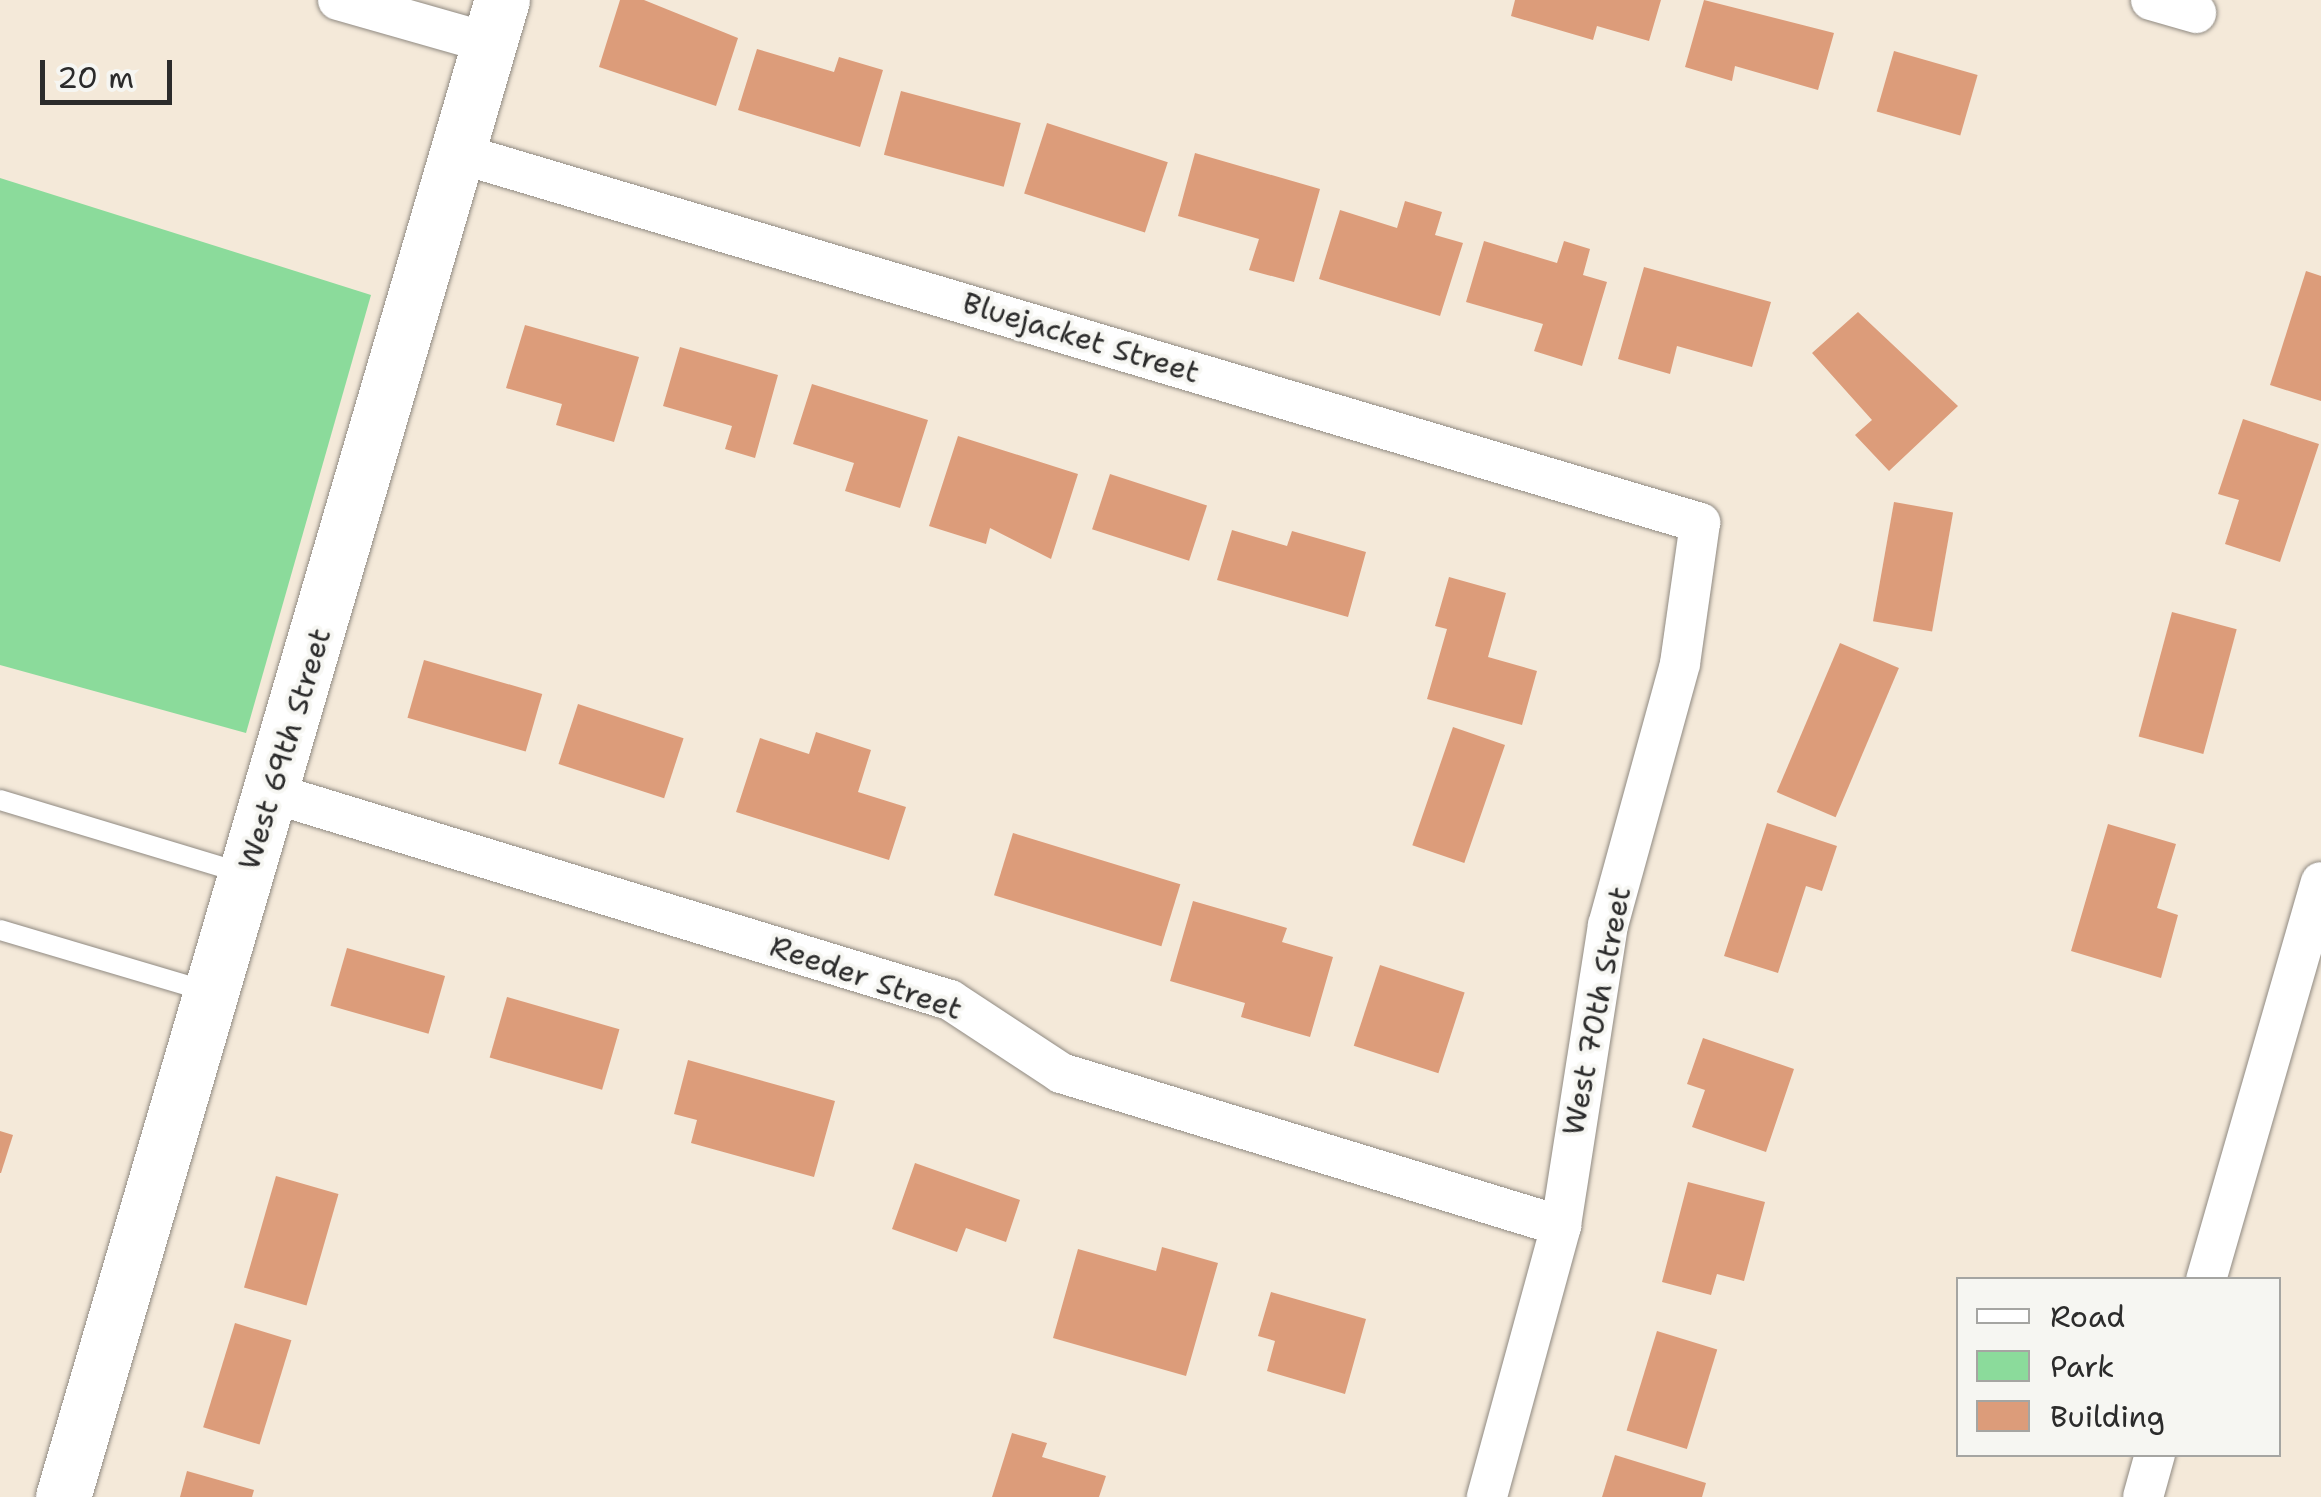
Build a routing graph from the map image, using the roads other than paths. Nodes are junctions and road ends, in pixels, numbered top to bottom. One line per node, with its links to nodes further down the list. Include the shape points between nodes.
1 (338, 0): 4 (street)
2 (2151, 0): 3 (street)
3 (2196, 14)
4 (496, 21): 5 (street, West 69th Street)
5 (461, 154): 6 (street, Bluejacket Street); 7 (street, West 69th Street)
6 (1700, 523): 13 (street, West 70th Street, via 1680,664 1608,925)
7 (272, 792): 9 (street, West 69th Street); 13 (street, Reeder Street, via 950,1000 1061,1073)
8 (0, 800): 9 (lane)
9 (248, 874): 12 (street, West 69th Street)
10 (2321, 882): 14 (street)
11 (0, 930): 12 (lane)
12 (212, 993): 16 (street, West 69th Street)
13 (1562, 1226): 17 (street, West 70th Street)
14 (2207, 1277)
15 (2154, 1457): 18 (street)
16 (63, 1497)
17 (1486, 1497)
18 (2143, 1497)

